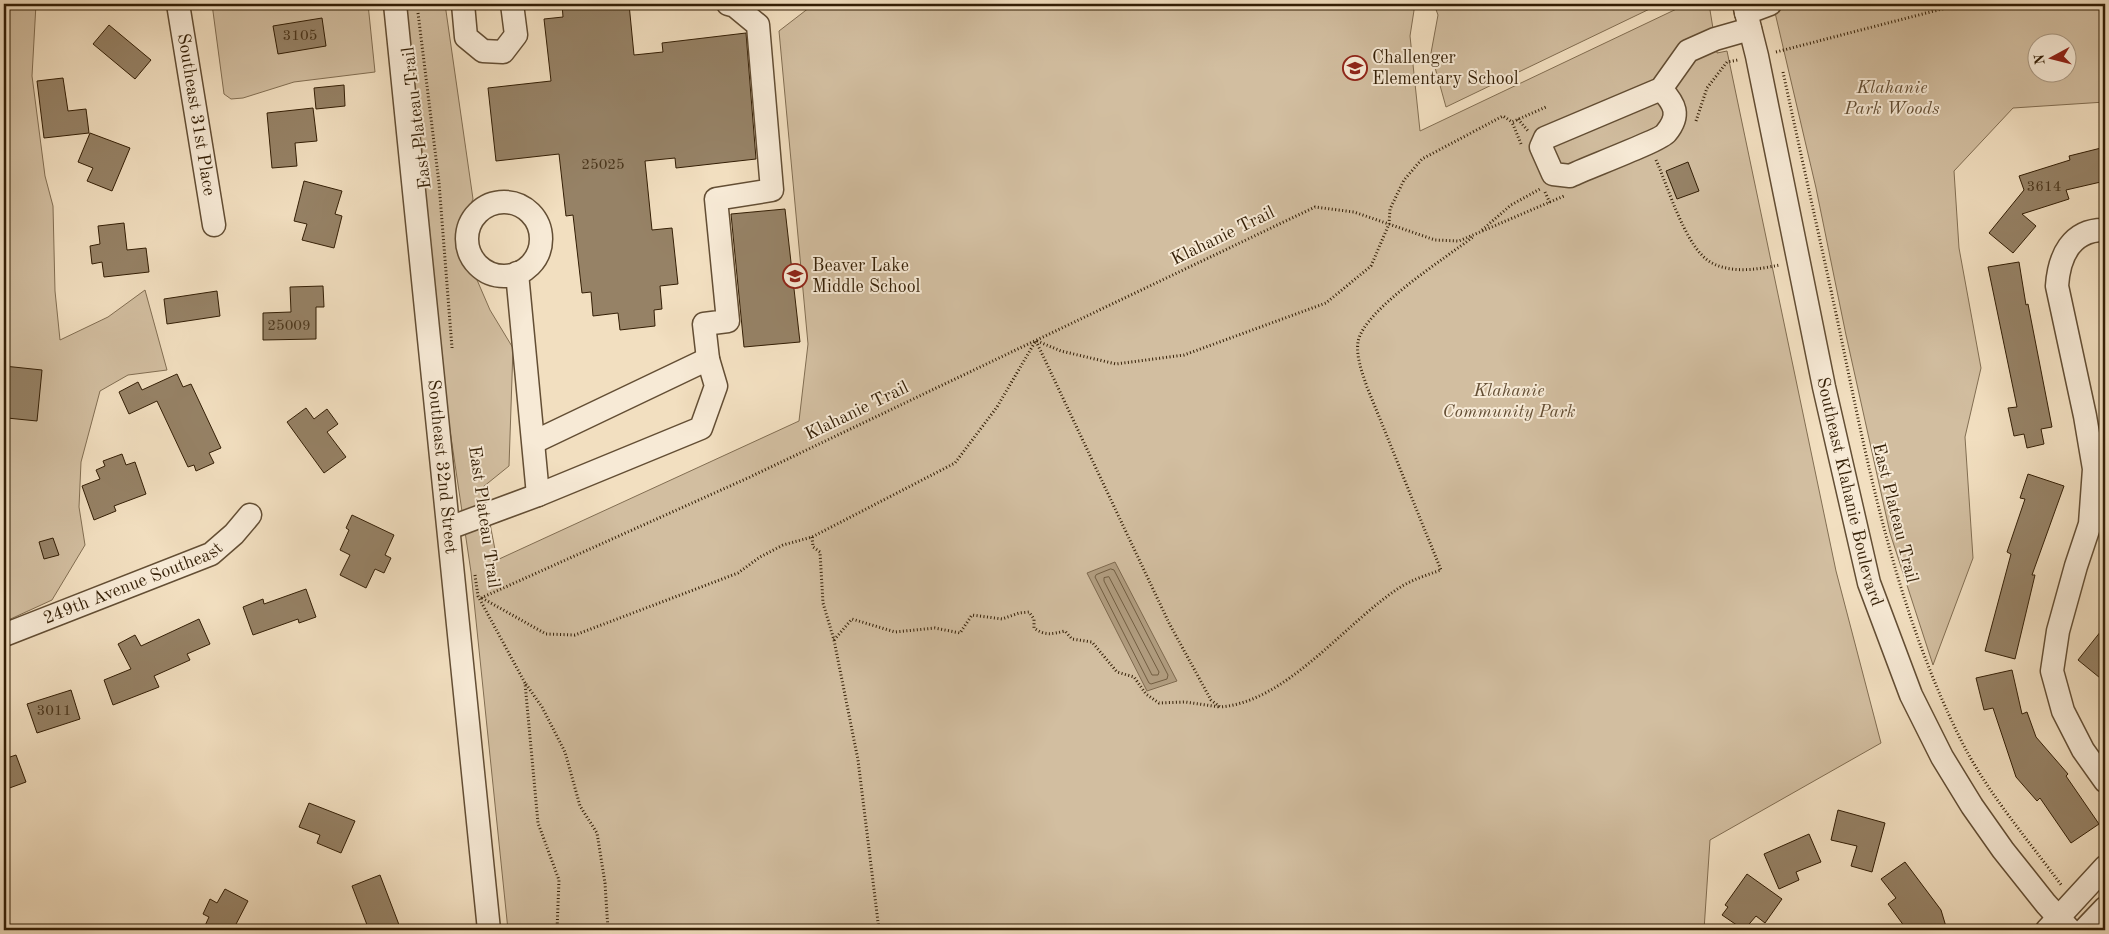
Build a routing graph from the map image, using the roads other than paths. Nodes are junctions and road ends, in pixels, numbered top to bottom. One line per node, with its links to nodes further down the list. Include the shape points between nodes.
1 (178, 4): 9 (street, Southeast 31st Place)
2 (395, 4): 16 (street, Southeast 32nd Street)
3 (463, 4): 4 (street, via 466,38 483,51 503,52 516,35)
4 (512, 4)
5 (728, 4): 12 (street, via 758,25 772,190 716,199 728,321 704,324)
6 (1770, 4): 7 (street)
7 (1747, 15): 8 (street, via 1715,39 1688,51); 22 (street, Southeast Klahanie Boulevard, via 1768,54 1799,263 1869,583 1905,679 1942,757 1972,806)
8 (1661, 89): 8 (street, via 1545,138 1541,147 1553,174 1570,176 1666,134 1675,117 1673,102)
9 (214, 225)
10 (2105, 230): 17 (street, via 2084,233 2071,242 2058,269 2057,286 2094,469)
11 (517, 273): 13 (street)
12 (708, 359): 13 (street); 14 (street, via 716,386 701,428)
13 (534, 442): 14 (street)
14 (538, 495): 16 (street)
15 (250, 515): 18 (street, 249th Avenue Southeast, via 211,554)
16 (449, 528): 23 (street, Southeast 32nd Street)
17 (2098, 528): 19 (street, via 2063,612 2052,671 2063,711 2083,750)
18 (4, 635)
19 (2105, 781)
20 (2105, 867): 22 (street, via 2074,902)
21 (2105, 908): 24 (street)
22 (2058, 927)
23 (489, 930)
24 (2084, 930)

